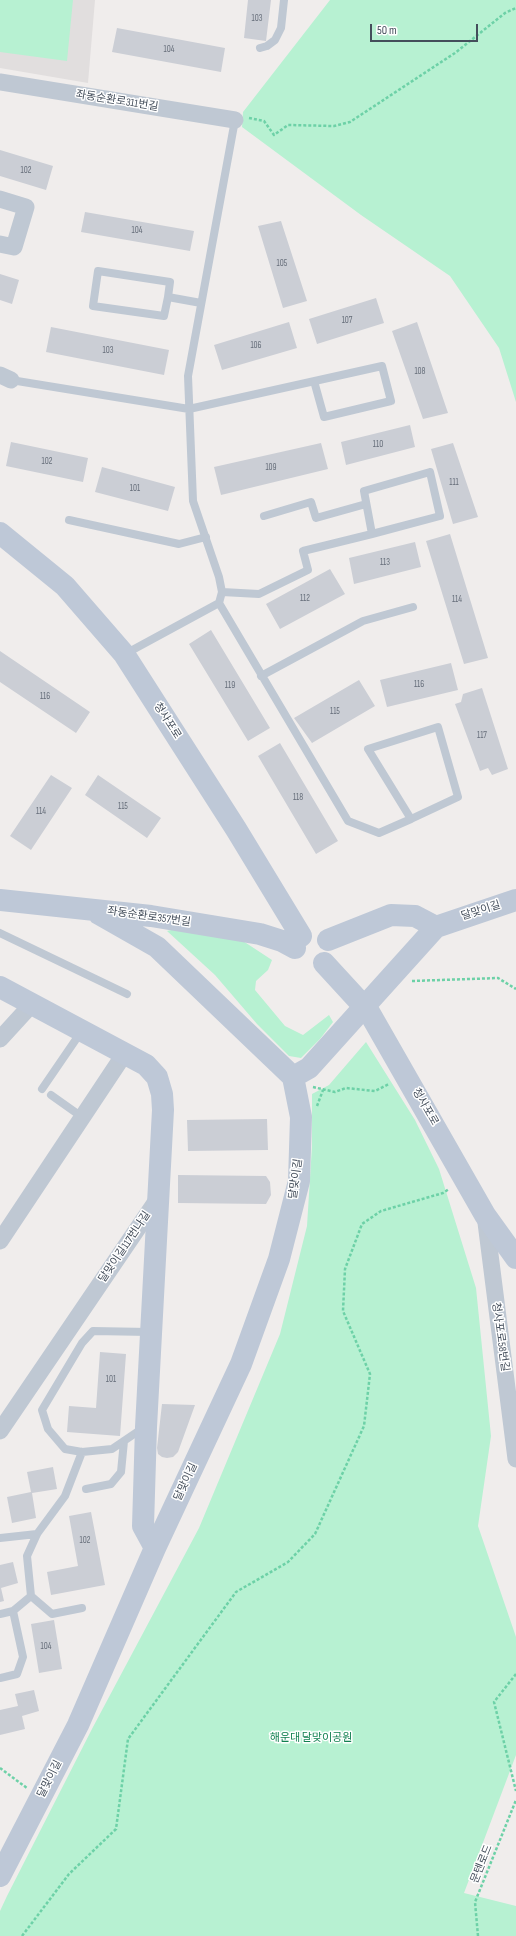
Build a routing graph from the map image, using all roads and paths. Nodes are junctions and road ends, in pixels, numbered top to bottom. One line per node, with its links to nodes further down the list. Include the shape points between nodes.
1 (284, 0): 3 (lane, via 281,28 275,40)
2 (516, 8): 6 (path, via 455,53 350,122 334,126 288,125 274,135 264,121)
3 (260, 48)
4 (0, 82): 5 (street, 좌동순환로311번길)
5 (235, 120): 10 (lane)
6 (258, 120)
7 (0, 199): 8 (street, via 26,207 14,247)
8 (0, 244)
9 (168, 297): 9 (lane, via 170,282 98,271 93,306 164,316); 10 (lane)
10 (201, 303): 13 (lane, via 188,376)
11 (6, 377): 13 (lane)
12 (314, 381): 12 (lane, via 382,366 391,401 324,417); 13 (lane)
13 (189, 409): 19 (lane, via 193,501)
14 (366, 504): 15 (lane, via 316,518 311,502); 18 (lane); 18 (lane, via 364,491 430,472 440,516)
15 (264, 516)
16 (69, 520): 19 (lane, via 179,544)
17 (0, 533): 23 (street, 청사포로, via 65,586)
18 (372, 534): 20 (lane, via 303,552 308,570 259,594)
19 (206, 537): 20 (lane)
20 (222, 592): 21 (lane)
21 (219, 603): 23 (lane); 24 (lane)
22 (413, 607): 24 (lane, via 363,621)
23 (124, 654): 32 (street, 청사포로, via 236,829)
24 (262, 676): 25 (lane, via 348,821 379,833)
25 (411, 819): 25 (lane, via 458,797 438,727 368,749)
26 (0, 900): 28 (street, 좌동순환로357번길)
27 (516, 900): 29 (street, 달맞이길)
28 (90, 909): 32 (street, 좌동순환로357번길, via 151,916); 42 (street, via 157,947)
29 (431, 932): 31 (street, via 415,916 392,915); 42 (street)
30 (0, 933): 37 (lane)
31 (328, 940): 32 (street, via 315,934); 33 (street, via 330,949)
32 (298, 942): 33 (street, via 296,956 301,962 310,967)
33 (324, 963): 52 (street, 청사포로, via 369,1012)
34 (407, 984): 36 (path, via 413,980 498,978)
35 (0, 987): 38 (street, 달맞이길117번나길)
36 (516, 989)
37 (127, 994)
38 (32, 1004): 39 (street, 달맞이길117번나길); 40 (street)
39 (82, 1030): 41 (street, 달맞이길117번나길); 44 (lane)
40 (0, 1039)
41 (125, 1053): 49 (street); 51 (street, 달맞이길117번나길, via 146,1065 157,1077 162,1094)
42 (301, 1072): 64 (street, 달맞이길, via 298,1181 279,1259 241,1364)
43 (389, 1084): 46 (path, via 375,1091 346,1088 335,1092)
44 (42, 1089)
45 (319, 1089): 46 (path)
46 (323, 1090): 48 (path)
47 (51, 1095): 49 (lane)
48 (317, 1107)
49 (82, 1117): 53 (street)
50 (453, 1186): 76 (path, via 443,1193 381,1211 362,1224 345,1269 343,1311 370,1374 364,1426 315,1534 288,1562 236,1592 128,1739 116,1829 70,1874)
51 (157, 1200): 55 (street); 57 (street, 달맞이길117번나길)
52 (485, 1214): 54 (street, 청사포로); 60 (street, 청사포로58번길)
53 (0, 1241)
54 (516, 1258)
55 (150, 1332): 56 (street); 59 (lane, via 93,1331 82,1343 42,1410 48,1429 65,1449)
56 (146, 1427): 58 (lane); 64 (street, via 143,1526)
57 (0, 1430)
58 (124, 1441): 59 (lane, via 112,1449); 61 (lane, via 121,1472 111,1484)
59 (82, 1452): 62 (lane, via 65,1496)
60 (516, 1459)
61 (86, 1489)
62 (37, 1534): 63 (lane); 65 (lane, via 27,1556)
63 (0, 1538)
64 (155, 1548): 73 (street, 달맞이길, via 78,1725)
65 (31, 1596): 66 (lane, via 52,1614); 67 (lane)
66 (82, 1608)
67 (13, 1611): 68 (lane); 70 (lane, via 23,1657 17,1674)
68 (0, 1614)
69 (516, 1674): 72 (path, via 494,1702)
70 (0, 1678)
71 (0, 1768): 73 (path)
72 (516, 1791)
73 (40, 1798): 75 (street, 달맞이길)
74 (516, 1800): 77 (path, 문텐로드, via 475,1902)
75 (0, 1876)
76 (22, 1936)
77 (478, 1936)

